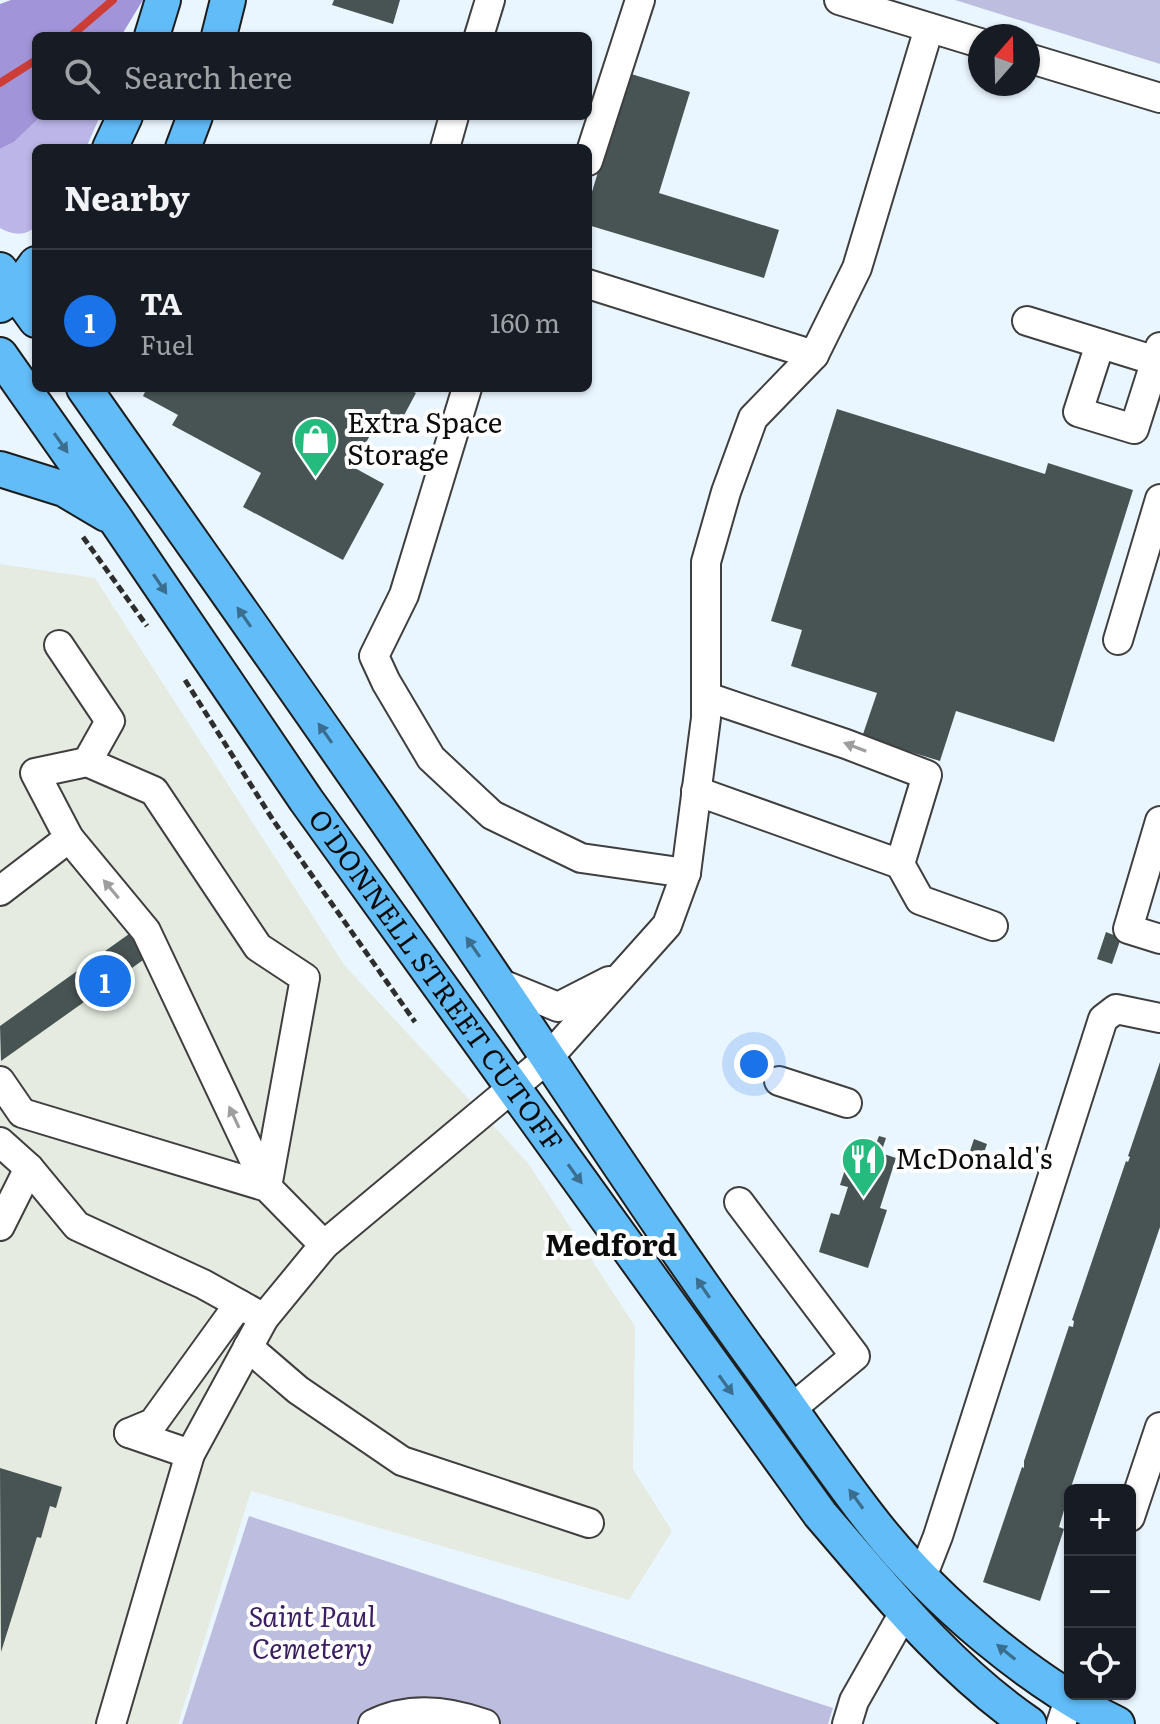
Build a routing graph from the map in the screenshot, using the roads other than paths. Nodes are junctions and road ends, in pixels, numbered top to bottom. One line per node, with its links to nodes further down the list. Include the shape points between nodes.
1 (163, 0): 7 (main road)
2 (228, 0): 8 (main road)
3 (490, 0): 9 (street)
4 (640, 0): 19 (street)
5 (839, 0): 6 (street)
6 (929, 28): 10 (street); 27 (street, via 857,268)
7 (153, 32)
8 (220, 32)
9 (480, 32)
10 (968, 39)
11 (1040, 62): 12 (street)
12 (1160, 98)
13 (123, 120): 16 (main road)
14 (194, 120): 17 (main road)
15 (453, 120): 18 (street)
16 (112, 144)
17 (184, 144)
18 (446, 144)
19 (592, 149)
20 (32, 267): 22 (main road)
21 (592, 285): 27 (street)
22 (5, 289): 23 (main road)
23 (32, 316)
24 (1027, 321): 25 (street)
25 (1100, 344): 26 (street); 31 (street, via 1078,412 1134,429)
26 (1158, 354): 31 (street)
27 (814, 355): 37 (street, via 753,418 726,492 706,562)
28 (13, 372): 34 (main road, O'DONNELL STREET CUTOFF, one-way to 34)
29 (87, 392): 48 (main road, O'DONNELL STREET CUTOFF, one-way to 29)
30 (466, 392): 43 (street, via 404,595 374,656 431,758 492,815 581,858)
31 (1152, 401)
32 (0, 469): 34 (main road, via 64,489)
33 (1160, 499): 35 (street)
34 (116, 520): 53 (main road, O'DONNELL STREET CUTOFF, one-way to 53, via 306,800)
35 (1118, 640)
36 (59, 645): 38 (street, via 110,721)
37 (707, 697): 39 (street); 42 (street, one-way to 37, via 927,775)
38 (87, 762): 41 (street, via 35,773); 57 (street, via 154,791 258,947 305,978)
39 (696, 791): 42 (street); 43 (street)
40 (1160, 821): 46 (street, via 1128,929)
41 (69, 838): 44 (street); 57 (street, one-way to 41, via 146,931)
42 (900, 864): 45 (street, via 920,900)
43 (686, 873): 47 (street, via 667,925)
44 (0, 891)
45 (993, 926)
46 (1160, 939)
47 (627, 972): 48 (street, via 558,1007); 50 (street)
48 (497, 982): 50 (main road, O'DONNELL STREET CUTOFF)
49 (1160, 1018): 69 (street, via 1116,1009 1103,1019 938,1536)
50 (548, 1058): 53 (street); 64 (main road, O'DONNELL STREET CUTOFF, one-way to 50)
51 (0, 1081): 57 (street, via 22,1113)
52 (779, 1081): 54 (street)
53 (513, 1088): 60 (street); 70 (main road, O'DONNELL STREET CUTOFF, one-way to 70, via 820,1514)
54 (847, 1103)
55 (0, 1142): 56 (street)
56 (29, 1168): 59 (street); 61 (street, via 77,1226)
57 (267, 1187): 60 (street)
58 (739, 1202): 64 (street, via 855,1356)
59 (0, 1226)
60 (324, 1245): 62 (street)
61 (239, 1304): 62 (street); 66 (street, via 153,1423 129,1433)
62 (264, 1318): 63 (street)
63 (248, 1347): 66 (street); 68 (street, via 298,1390 402,1461)
64 (791, 1409): 69 (main road, O'DONNELL STREET CUTOFF, one-way to 64, via 875,1525)
65 (1160, 1427): 67 (street)
66 (190, 1454): 72 (street)
67 (1136, 1499)
68 (589, 1523)
69 (914, 1568): 71 (main road, O'DONNELL STREET CUTOFF, one-way to 69)
70 (896, 1602): 75 (street); 76 (main road, O'DONNELL STREET CUTOFF, via 952,1661)
71 (1067, 1705): 77 (main road, O'DONNELL STREET CUTOFF)
72 (111, 1724)
73 (373, 1724): 74 (street, via 413,1711)
74 (485, 1724)
75 (847, 1724)
76 (1029, 1724)
77 (1117, 1724)

